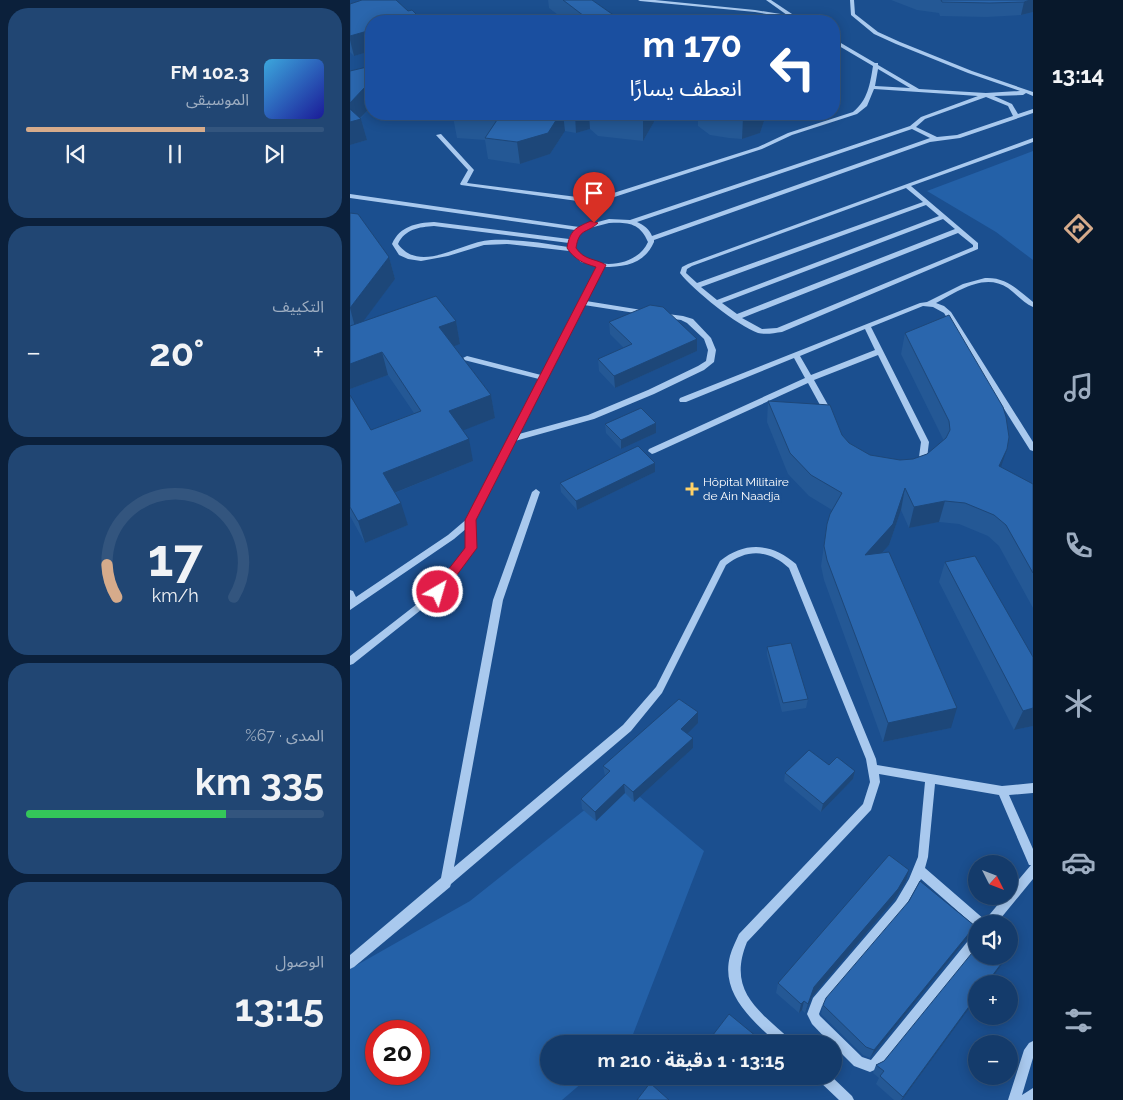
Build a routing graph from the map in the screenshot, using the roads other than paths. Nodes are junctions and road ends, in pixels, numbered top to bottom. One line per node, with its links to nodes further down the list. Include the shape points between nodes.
1 (640, 0): 4 (lane)
2 (852, 0): 11 (lane, via 853,14 876,33)
3 (769, 1): 4 (lane); 6 (lane)
4 (755, 11): 5 (lane)
5 (772, 15)
6 (789, 15)
7 (840, 44): 8 (lane)
8 (876, 64): 9 (lane); 10 (lane)
9 (872, 87): 10 (lane); 15 (lane, via 864,106)
10 (919, 91): 12 (lane)
11 (1030, 93): 12 (lane)
12 (986, 96): 14 (lane, via 1010,105); 17 (lane, via 923,118)
13 (1033, 111): 14 (lane)
14 (1016, 117): 19 (lane, via 958,137)
15 (840, 118)
16 (833, 120): 18 (lane, via 760,148 602,199 585,200 464,184 471,170)
17 (912, 126): 19 (lane); 25 (lane)
18 (439, 135)
19 (936, 139): 29 (lane)
20 (1033, 140): 21 (lane)
21 (906, 186): 23 (lane); 33 (lane, via 686,266 684,276)
22 (350, 196): 27 (lane)
23 (927, 203): 24 (lane); 33 (lane)
24 (943, 217): 28 (lane); 34 (lane)
25 (630, 222): 27 (lane, via 608,220); 29 (lane, via 641,227)
26 (476, 229): 30 (lane, via 481,234); 30 (lane, via 420,225 397,236 395,244 398,252 421,259 435,258); 31 (lane)
27 (580, 229): 31 (lane)
28 (959, 230): 38 (lane); 38 (lane, via 976,244 975,250 779,330 760,331)
29 (650, 239): 32 (lane, via 650,247 644,255 624,264)
30 (480, 243): 31 (lane)
31 (571, 245): 32 (lane, via 577,256)
32 (601, 265): 35 (lane)
33 (696, 286): 34 (lane)
34 (718, 302): 38 (lane)
35 (582, 303): 43 (lane); 47 (lane, via 683,318 706,338 712,350 710,362 591,417)
36 (929, 304): 37 (lane, via 979,280 988,279 1006,284); 39 (lane); 48 (lane, via 947,312)
37 (1033, 305)
38 (737, 316)
39 (868, 326): 40 (lane); 41 (lane)
40 (880, 351): 44 (lane); 50 (lane, via 926,442 923,458)
41 (796, 355): 44 (lane); 45 (lane)
42 (467, 358): 43 (lane)
43 (544, 378): 47 (lane)
44 (809, 379): 46 (lane); 49 (lane)
45 (683, 400)
46 (833, 422)
47 (512, 440): 52 (lane)
48 (1033, 448)
49 (652, 451)
50 (906, 471)
51 (536, 492): 63 (lane, via 498,600)
52 (471, 520): 54 (lane); 55 (lane, via 471,548 438,592)
53 (350, 594): 54 (lane)
54 (352, 605)
55 (350, 661)
56 (874, 769): 57 (lane); 63 (lane, via 793,566 772,552 745,551 728,558 718,569 659,690 627,728); 68 (lane, via 867,807 736,949 733,976 736,989 743,1002)
57 (930, 778): 59 (lane); 61 (lane, via 925,844)
58 (1033, 788): 59 (lane)
59 (1002, 791): 60 (lane)
60 (1033, 861)
61 (919, 870): 64 (lane); 66 (lane, via 900,905 817,1002 813,1014 820,1026 858,1062 870,1066 875,1064)
62 (1033, 870): 65 (lane)
63 (446, 883): 67 (lane)
64 (971, 915)
65 (996, 915)
66 (968, 950)
67 (350, 962)
68 (778, 1035)
69 (1033, 1047): 73 (lane)
70 (832, 1085): 72 (lane)
71 (1033, 1094): 74 (lane)
72 (848, 1100)
73 (1014, 1100)
74 (1026, 1100)

